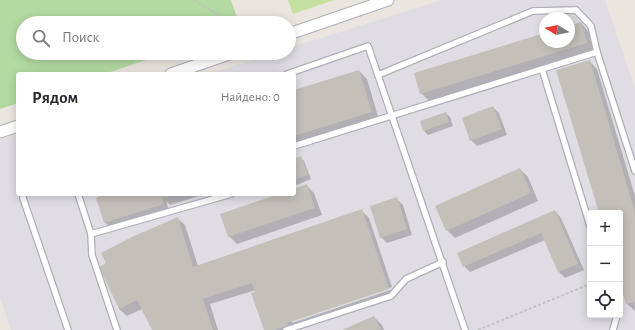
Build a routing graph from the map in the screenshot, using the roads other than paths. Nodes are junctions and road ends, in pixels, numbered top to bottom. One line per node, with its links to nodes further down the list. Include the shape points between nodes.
1 (388, 0): 2 (street)
2 (296, 32)
3 (597, 52): 5 (lane); 8 (lane, via 591,26 576,10 533,11); 13 (lane)
4 (212, 60): 6 (street)
5 (542, 69): 9 (lane); 17 (lane)
6 (177, 72)
7 (294, 72): 8 (lane, via 368,46)
8 (378, 75): 9 (lane)
9 (392, 115): 12 (lane); 19 (lane)
10 (16, 127): 11 (street)
11 (0, 132)
12 (296, 145)
13 (635, 171)
14 (23, 196): 21 (lane)
15 (79, 196): 18 (lane)
16 (223, 196): 18 (lane)
17 (587, 216)
18 (91, 234): 22 (lane, via 92,255)
19 (443, 262): 23 (lane, via 406,279 391,296); 24 (lane)
20 (616, 318): 25 (lane)
21 (68, 330)
22 (117, 330)
23 (286, 330)
24 (465, 330)
25 (613, 330)

